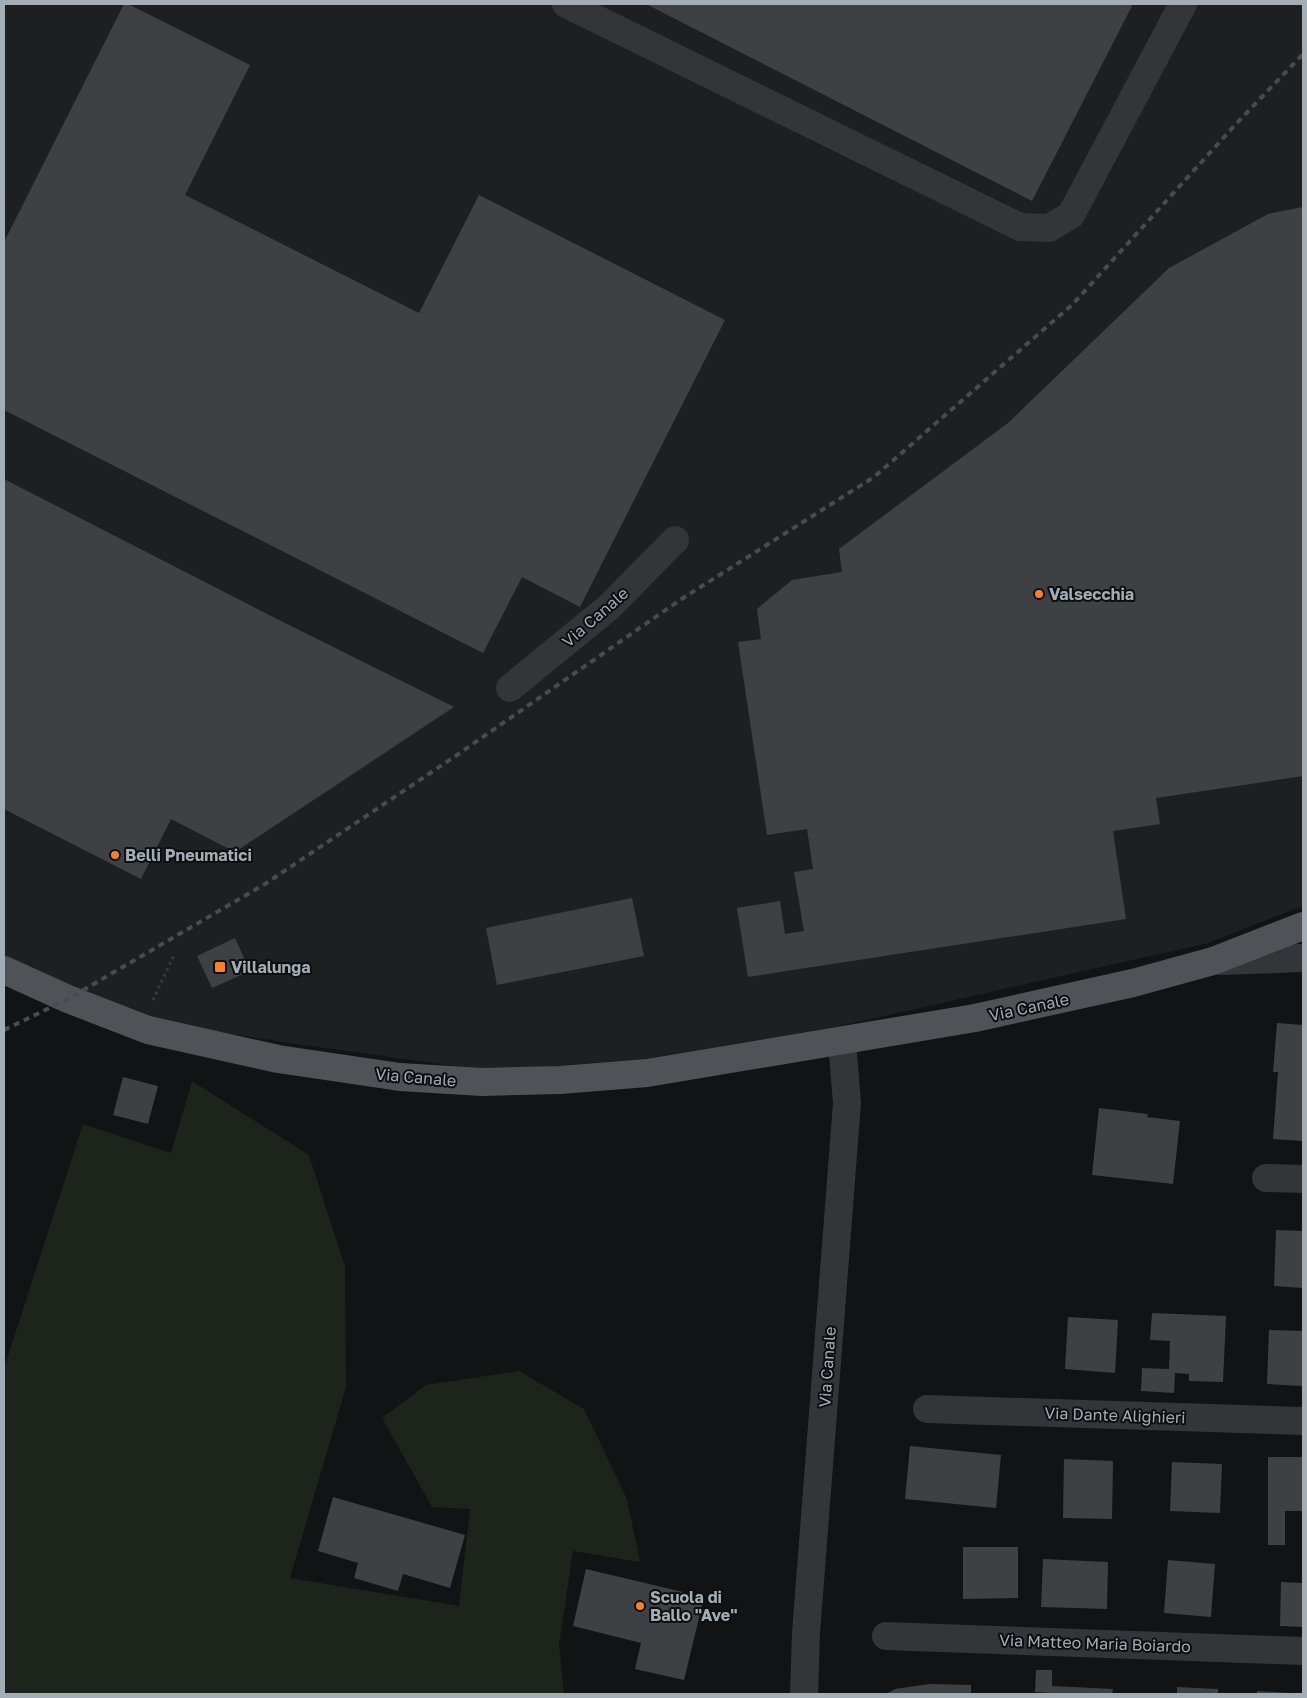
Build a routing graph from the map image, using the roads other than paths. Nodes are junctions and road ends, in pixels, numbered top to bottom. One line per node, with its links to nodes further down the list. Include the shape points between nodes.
1 (566, 4): 2 (street, via 1020,227 1049,228 1071,215)
2 (1183, 4)
3 (675, 540): 4 (street, Via Canale, via 609,607)
4 (510, 688)
5 (1303, 926): 7 (main road, Via Canale)
6 (1303, 958): 7 (street, Via Canale)
7 (1213, 961): 9 (main road, Via Canale, via 1056,1001)
8 (4, 970): 9 (main road, Via Canale, via 148,1030 278,1059 400,1077 482,1082 647,1073)
9 (842, 1041): 16 (street, Via Canale, via 847,1103)
10 (1266, 1178): 11 (street)
11 (1303, 1178)
12 (927, 1409): 13 (street, Via Dante Alighieri)
13 (1303, 1421)
14 (886, 1636): 15 (street, Via Matteo Maria Boiardo)
15 (1303, 1651)
16 (804, 1694)

